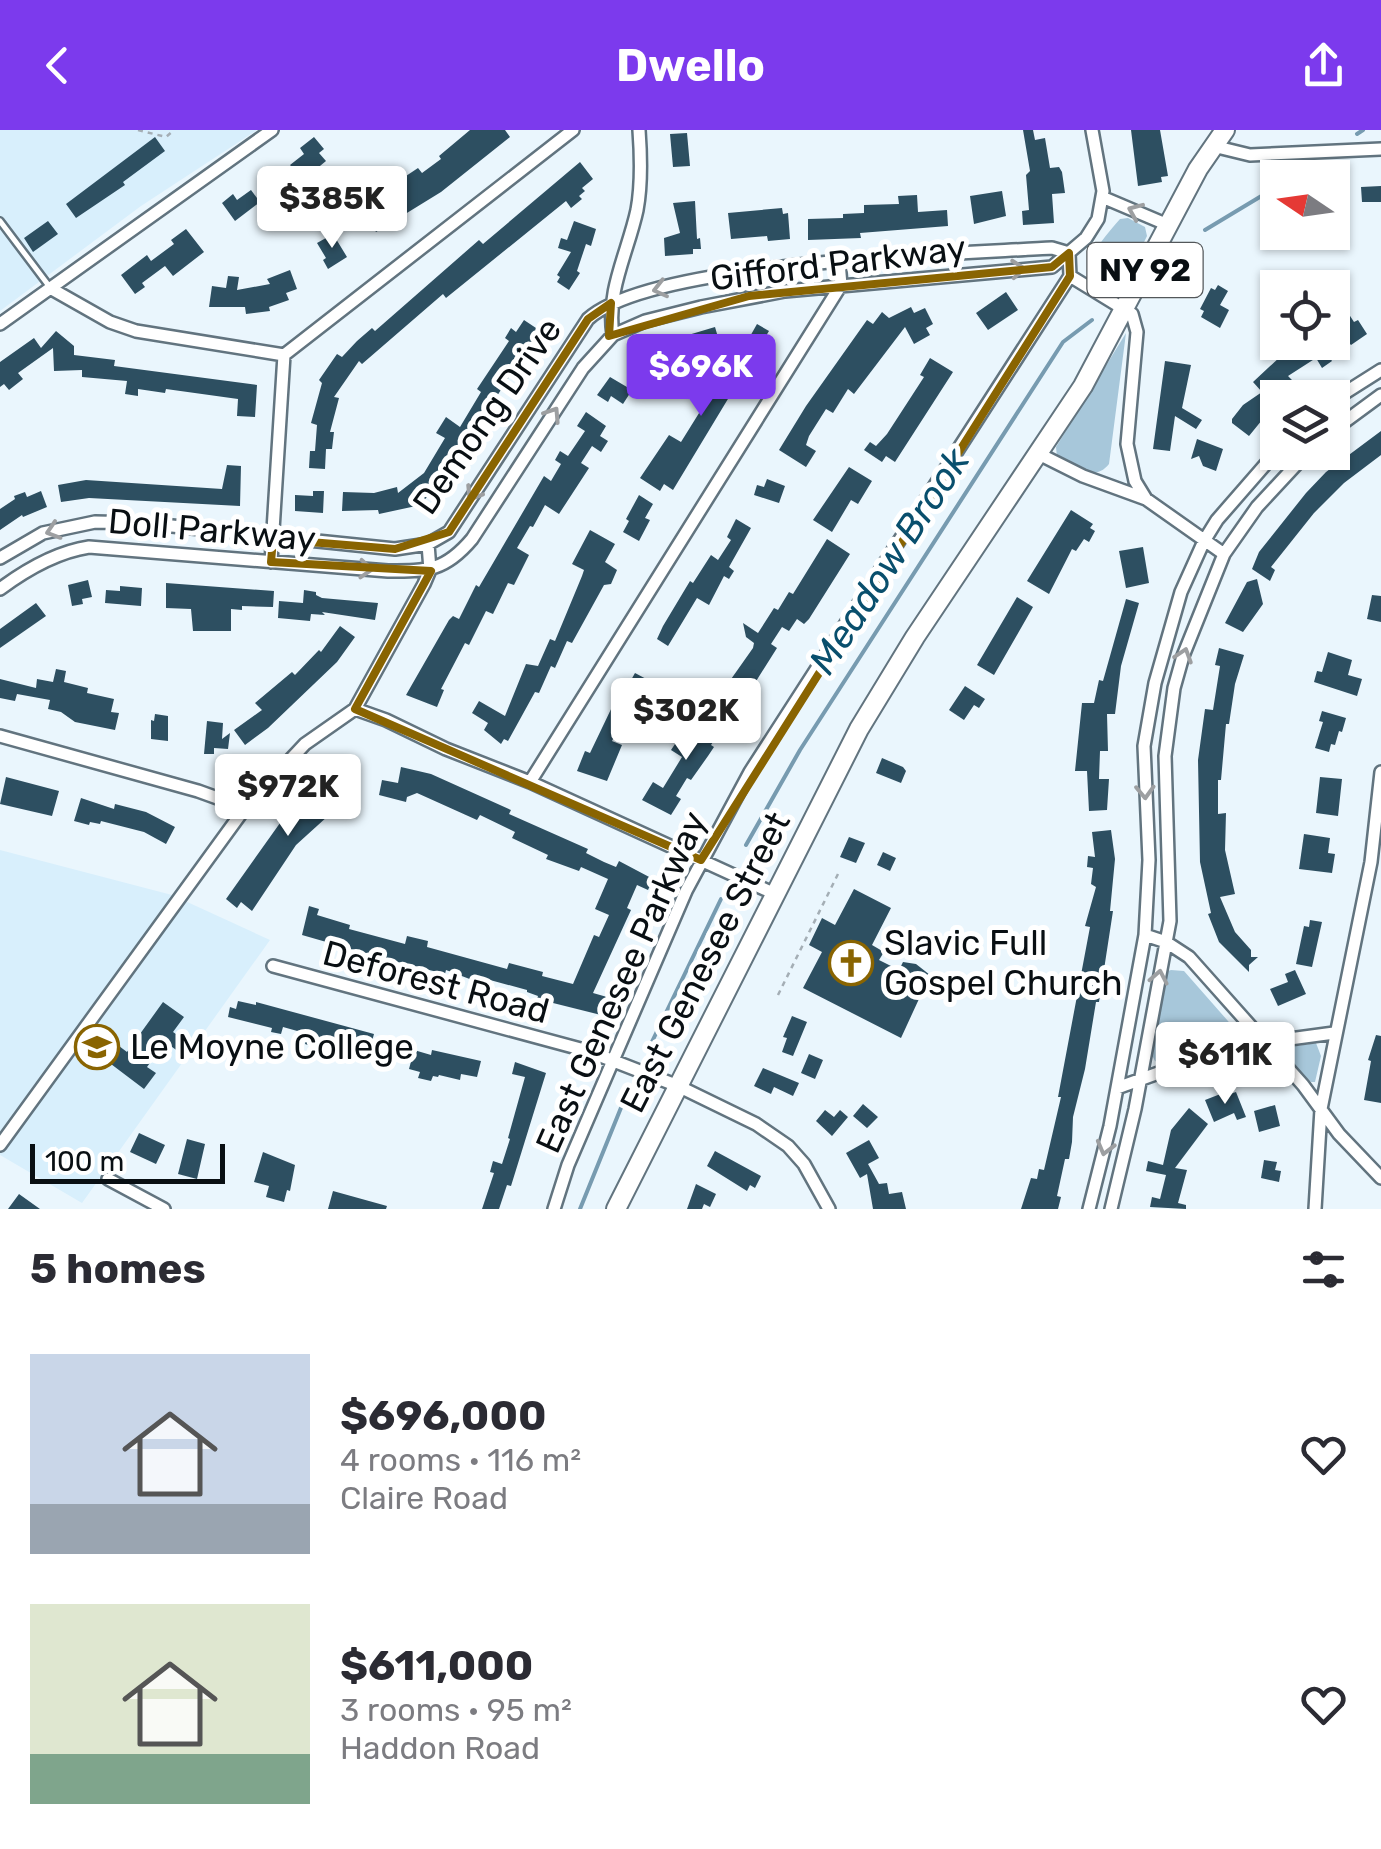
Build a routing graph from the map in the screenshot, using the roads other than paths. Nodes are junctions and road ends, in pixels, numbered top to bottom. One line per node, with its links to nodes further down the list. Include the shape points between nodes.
1 (272, 130): 15 (street)
2 (573, 130): 20 (street)
3 (639, 130): 16 (street, Demong Drive, via 637,209)
4 (1092, 130): 8 (street)
5 (1225, 130): 6 (main road, East Genesee Street / NY 92)
6 (1212, 146): 7 (street, via 1250,155); 10 (main road, East Genesee Street / NY 92)
7 (1381, 148)
8 (1102, 197): 10 (street, one-way to 8); 11 (street, via 1098,219)
9 (0, 221): 15 (lane)
10 (1168, 225): 17 (main road, East Genesee Street / NY 92)
11 (1069, 253): 12 (street, Gifford Parkway, via 1052,248); 13 (street); 14 (street, Gifford Parkway, one-way to 11, via 1052,267)
12 (839, 262): 14 (street); 16 (street, Gifford Parkway, one-way to 16, via 711,278)
13 (1070, 276): 17 (street); 42 (street, East Genesee Parkway)
14 (841, 285): 19 (street, Gifford Parkway, via 750,296); 40 (street)
15 (50, 288): 18 (street); 20 (street, via 136,331)
16 (611, 303): 19 (street, Demong Drive); 31 (street, Demong Drive, one-way to 31, via 588,318 449,532)
17 (1126, 308): 25 (main road, East Genesee Street / NY 92); 28 (street, via 1137,332 1128,458)
18 (0, 324)
19 (613, 334): 35 (street, Demong Drive, one-way to 19, via 456,558 472,538 582,368)
20 (284, 355): 29 (street)
21 (1381, 370): 22 (street)
22 (1350, 390)
23 (1381, 396): 24 (street)
24 (1350, 418)
25 (1040, 454): 28 (street); 43 (main road, East Genesee Street / NY 92, via 858,729)
26 (1261, 470): 30 (street)
27 (1292, 470): 32 (street)
28 (1146, 499): 30 (street)
29 (272, 539): 31 (street, Doll Parkway, via 396,548); 33 (street, Doll Parkway, one-way to 33, via 95,522 43,533); 34 (street)
30 (1204, 540): 32 (street); 44 (street, one-way to 44, via 1181,592 1144,746)
31 (428, 544): 35 (street, Demong Drive)
32 (1224, 554): 45 (street, one-way to 32, via 1168,729 1183,656)
33 (0, 558)
34 (271, 562): 35 (street, Doll Parkway, one-way to 35); 36 (street, Doll Parkway, via 89,547 26,570)
35 (430, 570): 37 (street, Demong Drive)
36 (0, 589)
37 (355, 710): 40 (street); 41 (street, Demong Drive, via 305,744)
38 (0, 736): 41 (street)
39 (1381, 772): 47 (street, via 1370,862)
40 (530, 782): 42 (street)
41 (244, 808): 54 (street, Demong Drive)
42 (700, 860): 43 (street); 49 (street, East Genesee Parkway)
43 (775, 894): 51 (main road, East Genesee Street / NY 92)
44 (1144, 935): 45 (street); 52 (street)
45 (1166, 942): 48 (street, via 1189,957); 50 (street, one-way to 45)
46 (273, 966): 49 (street, Deforest Road)
47 (1334, 1033): 48 (street); 53 (street)
48 (1264, 1040): 50 (street); 53 (street)
49 (612, 1060): 51 (street, Deforest Road); 58 (street, East Genesee Parkway)
50 (1140, 1080): 52 (street); 62 (street)
51 (678, 1086): 59 (main road, East Genesee Street / NY 92); 60 (street, Deforest Road, via 788,1146)
52 (1117, 1088): 61 (street, one-way to 61)
53 (1321, 1109): 55 (street); 63 (street)
54 (0, 1146)
55 (1381, 1178)
56 (108, 1179): 57 (street)
57 (164, 1209)
58 (554, 1209)
59 (616, 1209)
60 (828, 1209)
61 (1088, 1209)
62 (1111, 1209)
63 (1315, 1209)

